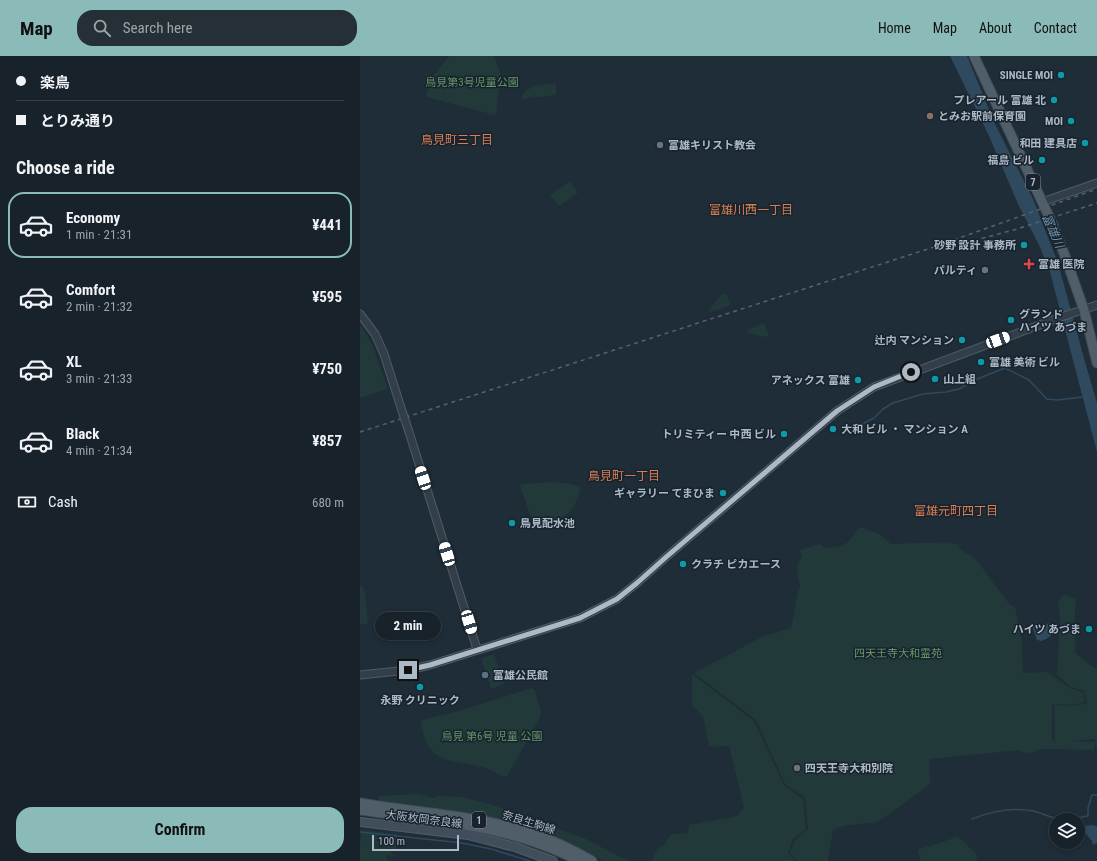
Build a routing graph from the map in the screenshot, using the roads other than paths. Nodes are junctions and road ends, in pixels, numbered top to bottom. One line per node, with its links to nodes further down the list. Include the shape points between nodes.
1 (974, 56): 3 (main road, 7)
2 (1097, 183): 3 (street)
3 (1042, 202): 5 (main road, 7)
4 (1097, 305): 5 (street)
5 (1084, 310): 7 (main road, 7); 8 (street, via 874,387 837,411 617,599 580,618)
6 (360, 314): 8 (street, bridge, via 375,334 384,354)
7 (1097, 363)
8 (477, 649): 9 (street, via 408,670)
9 (360, 674)
10 (360, 803): 15 (main road, 奈良生駒線 / 1, via 504,826 555,842)
11 (360, 810): 14 (main road, 奈良生駒線 / 1, via 503,832 555,849)
12 (360, 822): 13 (main road, 大阪枚岡奈良線, via 468,835 515,847)
13 (553, 861)
14 (579, 861)
15 (592, 861)

